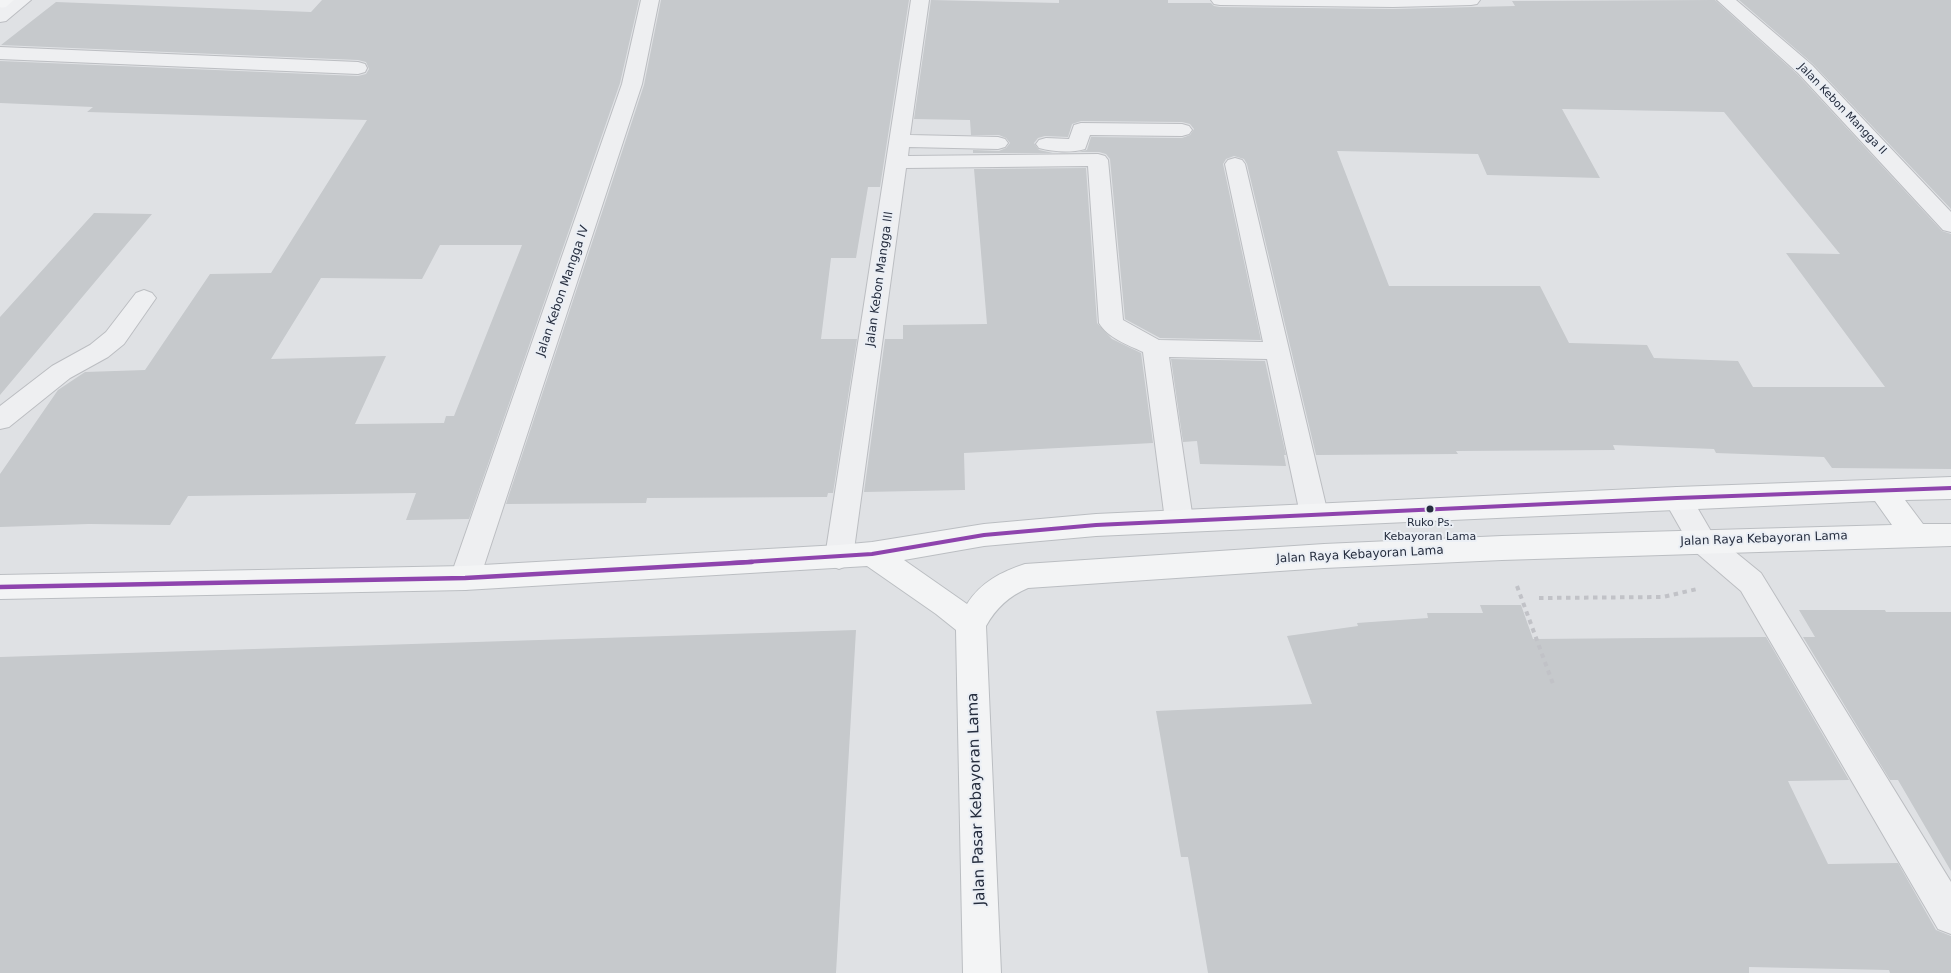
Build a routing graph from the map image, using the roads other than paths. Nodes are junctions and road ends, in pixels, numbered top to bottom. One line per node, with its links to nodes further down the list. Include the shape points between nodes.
1 (5, 0): 9 (main road)
2 (22, 0): 10 (street)
3 (650, 0): 31 (street, Jalan Kebon Mangga IV, via 632,84)
4 (920, 0): 14 (street, Jalan Kebon Mangga III)
5 (1220, 0): 8 (street)
6 (1471, 0): 8 (street)
7 (1726, 0): 16 (street, Jalan Kebon Mangga II, via 1805,69)
8 (1412, 1)
9 (0, 3)
10 (0, 17)
11 (0, 53): 12 (street)
12 (358, 68)
13 (1182, 130): 14 (street, via 1081,129 1078,145)
14 (898, 152): 18 (street, via 1098,160 1111,322); 30 (street, Jalan Kebon Mangga III)
15 (1235, 164): 19 (street)
16 (1951, 225)
17 (144, 298): 20 (street, via 115,338 99,352 61,372)
18 (1155, 348): 19 (street); 25 (street)
19 (1278, 351): 24 (street)
20 (0, 420)
21 (1951, 488): 22 (main road)
22 (1883, 491): 23 (main road); 26 (main road)
23 (1677, 498): 24 (main road); 28 (street)
24 (1314, 514): 25 (main road)
25 (1179, 520): 29 (main road, via 984,536)
26 (1915, 535): 27 (main road, Jalan Raya Kebayoran Lama); 28 (main road, Jalan Raya Kebayoran Lama)
27 (1951, 535)
28 (1702, 541): 33 (main road, Jalan Raya Kebayoran Lama, via 1324,556 1025,576 990,595); 34 (street, via 1751,582)
29 (872, 554): 30 (main road); 33 (main road, via 941,600)
30 (839, 557): 31 (main road)
31 (465, 578): 32 (main road)
32 (0, 587)
33 (971, 626): 35 (main road, Jalan Pasar Kebayoran Lama)
34 (1951, 916)
35 (982, 973)

